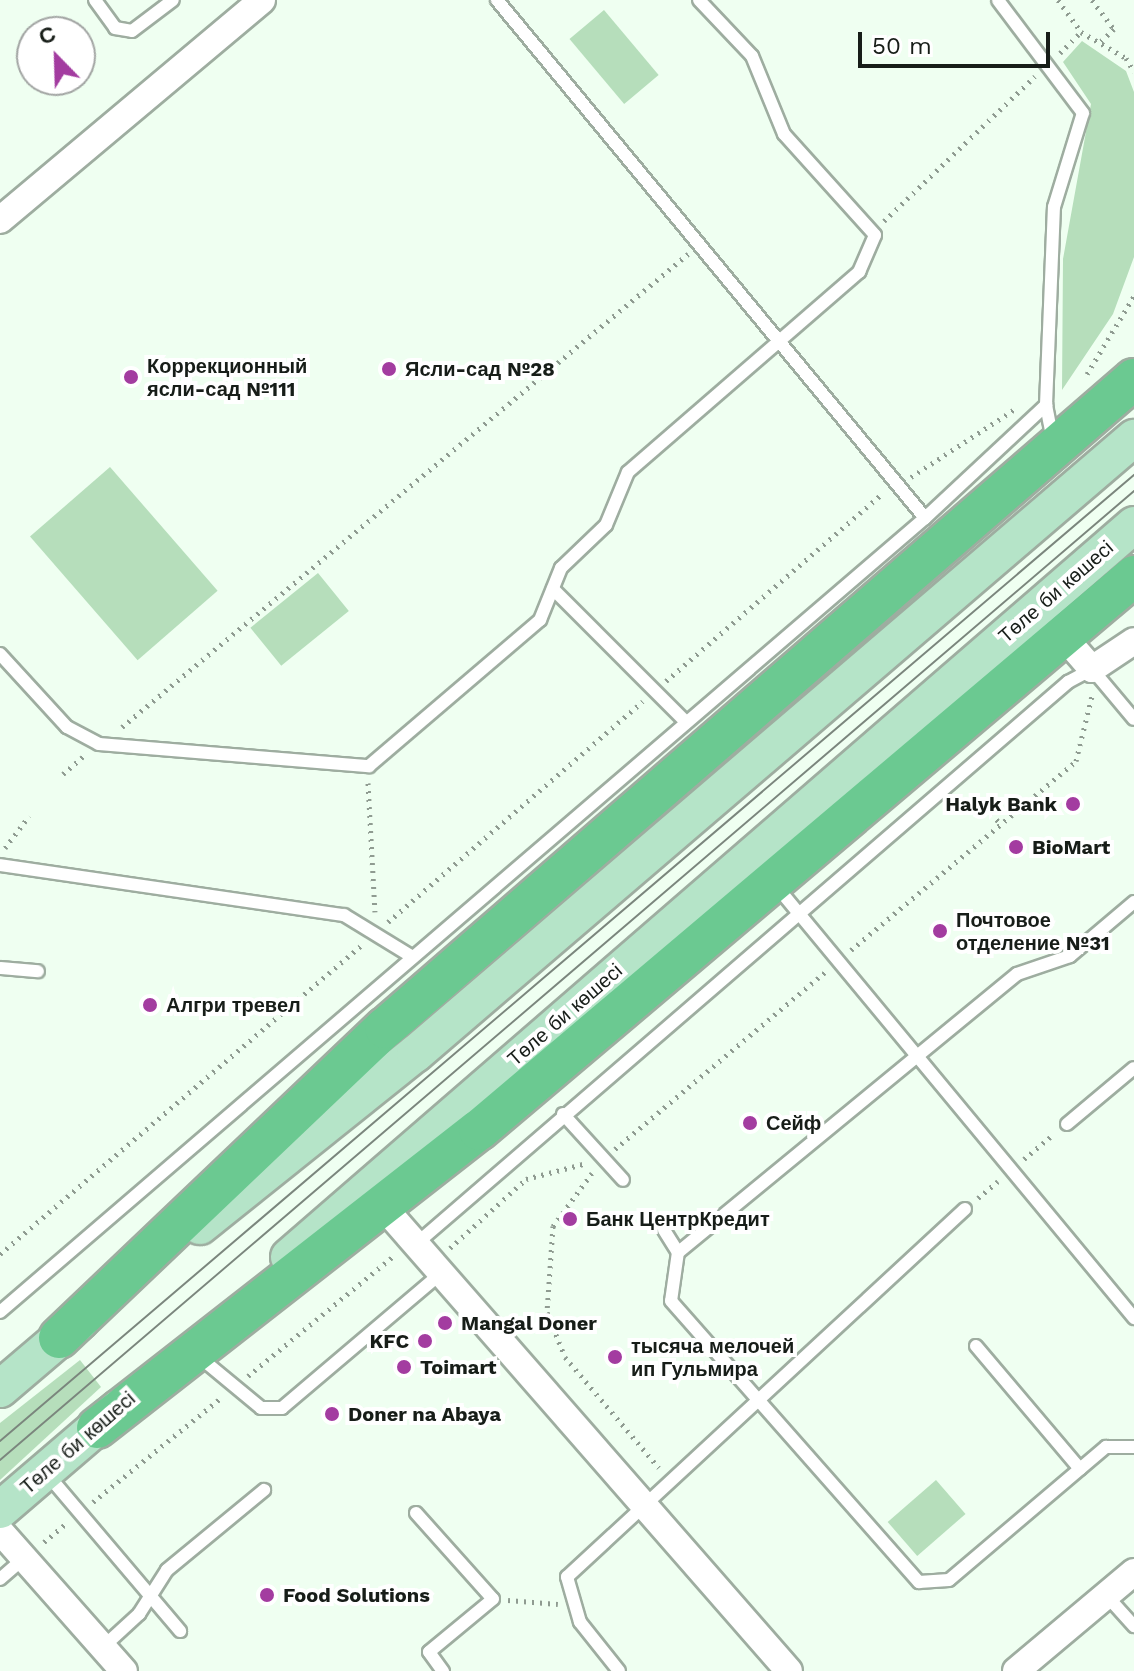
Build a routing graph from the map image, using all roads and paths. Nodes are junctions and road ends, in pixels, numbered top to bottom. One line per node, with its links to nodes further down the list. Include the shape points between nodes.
1 (95, 0): 2 (lane, via 115,28 132,31)
2 (173, 0)
3 (262, 0): 13 (street)
4 (497, 0): 15 (lane)
5 (699, 0): 14 (lane, via 752,56 784,134)
6 (998, 0): 11 (lane)
7 (1058, 0): 9 (path)
8 (1092, 0): 10 (path, via 1114,29)
9 (1081, 32): 10 (path); 11 (path)
10 (1100, 42): 12 (path)
11 (1049, 64): 14 (path, via 893,205); 19 (lane, via 1083,113 1054,207)
12 (1134, 72)
13 (0, 220)
14 (875, 235): 17 (lane, via 859,272)
15 (701, 243): 17 (lane); 34 (path)
16 (1134, 296): 19 (path, via 1081,383 1060,405)
17 (782, 343): 22 (lane); 26 (lane, via 628,472 606,525 561,568)
18 (1134, 379): 21 (main road)
19 (1046, 405): 21 (lane); 22 (path, via 1009,410 929,471); 23 (lane)
20 (1134, 438): 64 (main road, via 415,1054)
21 (1055, 450): 64 (main road, via 385,1028)
22 (895, 482): 23 (lane); 31 (path)
23 (925, 518): 33 (lane)
24 (1134, 525): 55 (main road, Төле би көшесі, via 460,1106)
25 (1134, 576): 27 (main road)
26 (553, 589): 31 (lane); 35 (lane, via 540,620)
27 (1063, 636): 30 (street); 42 (main road)
28 (1134, 641): 30 (street)
29 (0, 654): 34 (lane, via 67,727)
30 (1092, 669): 32 (lane); 39 (path, via 1092,716 1076,761); 42 (lane)
31 (656, 690): 33 (lane); 44 (path)
32 (1134, 719)
33 (686, 722): 45 (lane)
34 (99, 744): 35 (lane); 36 (path)
35 (369, 766): 44 (path)
36 (63, 774)
37 (976, 795): 39 (path)
38 (29, 816): 40 (path)
39 (1001, 825): 46 (path)
40 (0, 855)
41 (0, 865): 44 (lane, via 344,915)
42 (784, 896): 46 (lane); 51 (lane); 55 (main road)
43 (1134, 902): 49 (lane, via 1070,956 1017,974)
44 (376, 933): 45 (lane); 60 (path)
45 (411, 956): 62 (lane)
46 (839, 960): 49 (lane); 53 (path)
47 (0, 968): 48 (lane)
48 (38, 971)
49 (919, 1055): 59 (lane); 63 (lane)
50 (1134, 1068): 52 (lane)
51 (563, 1114): 53 (lane); 58 (lane)
52 (1067, 1124)
53 (603, 1159): 54 (lane); 61 (path, via 526,1179 453,1240); 73 (path, via 553,1226 547,1312 565,1357)
54 (623, 1180)
55 (375, 1197): 58 (street); 66 (main road); 69 (main road, Төле би көшесі)
56 (965, 1209): 68 (lane)
57 (664, 1230): 59 (lane)
58 (416, 1244): 61 (street)
59 (678, 1252): 68 (lane, via 671,1301)
60 (0, 1254)
61 (442, 1272): 66 (lane, via 282,1408 261,1408); 75 (street)
62 (0, 1312)
63 (1134, 1318)
64 (59, 1338): 67 (main road)
65 (976, 1346): 71 (lane)
66 (194, 1353): 69 (main road)
67 (0, 1389)
68 (760, 1402): 71 (lane, via 919,1582 949,1580); 73 (lane)
69 (97, 1428): 72 (main road, Төле би көшесі)
70 (1134, 1447): 71 (lane, via 1106,1447)
71 (1080, 1469)
72 (45, 1472): 76 (main road, Төле би көшесі); 82 (lane)
73 (670, 1481): 75 (lane)
74 (264, 1490): 82 (lane, via 167,1570)
75 (643, 1504): 85 (lane, via 567,1577); 92 (street)
76 (0, 1510)
77 (416, 1513): 84 (lane)
78 (0, 1531): 79 (street)
79 (24, 1558): 81 (lane); 88 (street)
80 (1134, 1572): 83 (street)
81 (0, 1579)
82 (150, 1595): 87 (lane); 88 (lane)
83 (1106, 1595): 86 (lane); 93 (street)
84 (493, 1599): 85 (path); 90 (lane, via 429,1652)
85 (575, 1605): 91 (lane)
86 (1134, 1626)
87 (180, 1631)
88 (103, 1647): 89 (street)
89 (124, 1671)
90 (443, 1671)
91 (619, 1671)
92 (789, 1671)
93 (1016, 1671)

